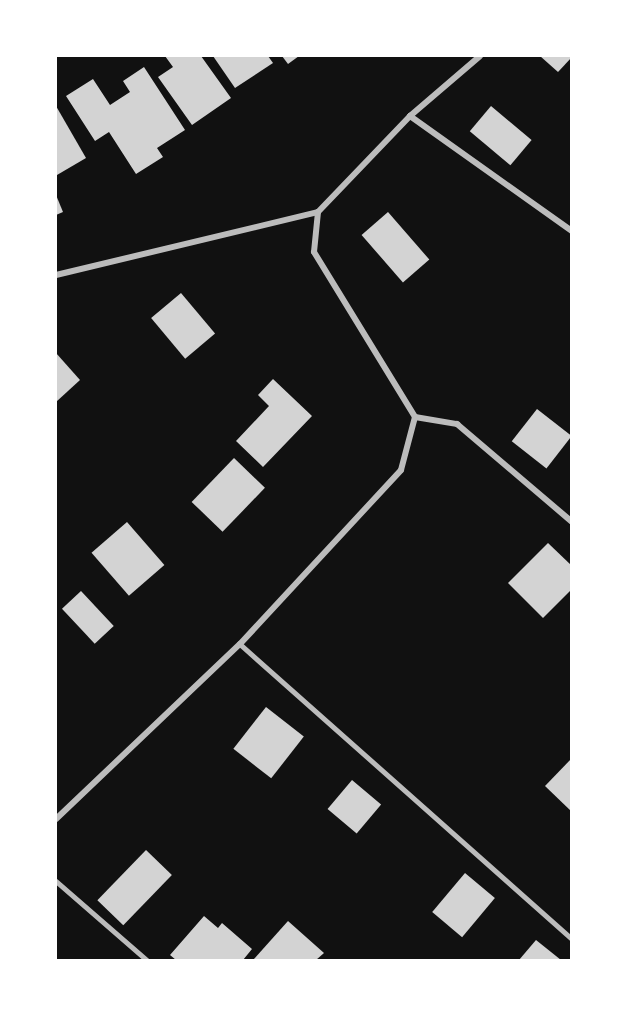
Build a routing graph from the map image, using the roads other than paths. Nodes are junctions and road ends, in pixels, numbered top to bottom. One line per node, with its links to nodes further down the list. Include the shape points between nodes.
1 (480, 56): 2 (street)
2 (410, 116): 3 (street); 4 (street)
3 (318, 212): 5 (street); 6 (street, via 314,252)
4 (572, 231)
5 (56, 275)
6 (415, 417): 7 (street, via 457,424); 8 (street, via 401,470)
7 (572, 522)
8 (240, 644): 9 (street); 11 (lane)
9 (56, 819)
10 (56, 881): 12 (lane)
11 (572, 939)
12 (147, 960)

